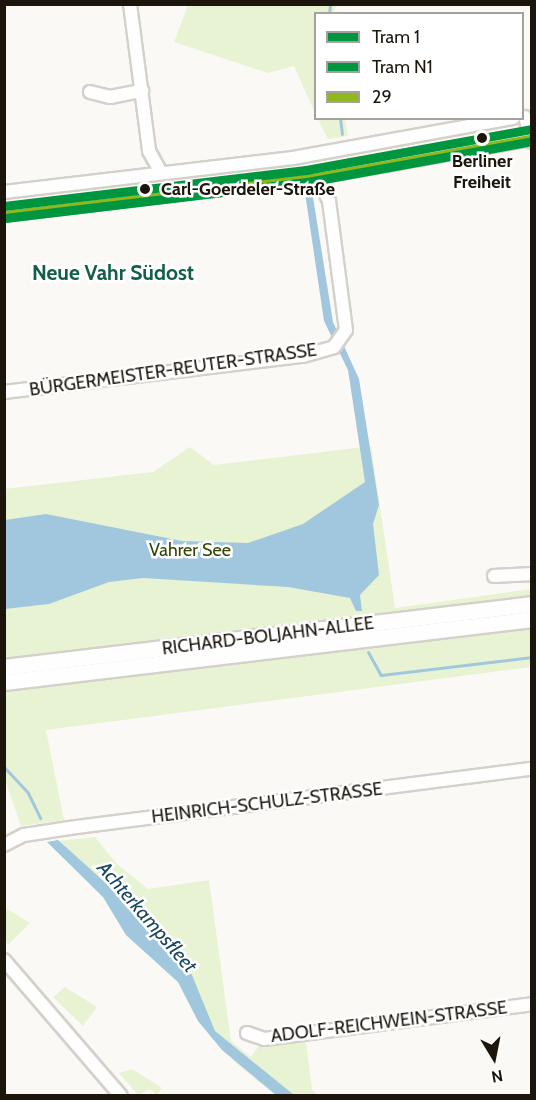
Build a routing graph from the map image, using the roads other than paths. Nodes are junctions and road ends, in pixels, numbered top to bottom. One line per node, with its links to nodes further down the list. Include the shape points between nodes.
1 (130, 4): 2 (street)
2 (142, 91): 3 (street, via 110,97); 7 (street)
3 (90, 92)
4 (506, 120): 8 (street, via 293,158)
5 (524, 120): 6 (street)
6 (531, 140): 10 (street)
7 (149, 151): 8 (street); 9 (street)
8 (161, 173): 9 (street)
9 (142, 175): 12 (street)
10 (332, 175): 11 (street); 13 (street, BÜRGERMEISTER-REUTER-STRASSE)
11 (318, 177): 13 (street, BÜRGERMEISTER-REUTER-STRASSE); 14 (street)
12 (4, 192)
13 (329, 201): 15 (street, BÜRGERMEISTER-REUTER-STRASSE, via 346,330 338,343 303,356)
14 (4, 215)
15 (4, 392)
16 (531, 574): 17 (street)
17 (494, 576)
18 (531, 604): 20 (main road, RICHARD-BOLJAHN-ALLEE)
19 (531, 619): 21 (main road, RICHARD-BOLJAHN-ALLEE)
20 (4, 667)
21 (4, 682)
22 (531, 769): 23 (street, HEINRICH-SCHULZ-STRASSE, via 63,829 24,835)
23 (4, 845)
24 (4, 960): 27 (street)
25 (531, 1004): 26 (street, ADOLF-REICHWEIN-STRASSE, via 264,1039)
26 (247, 1033)
27 (122, 1095)

